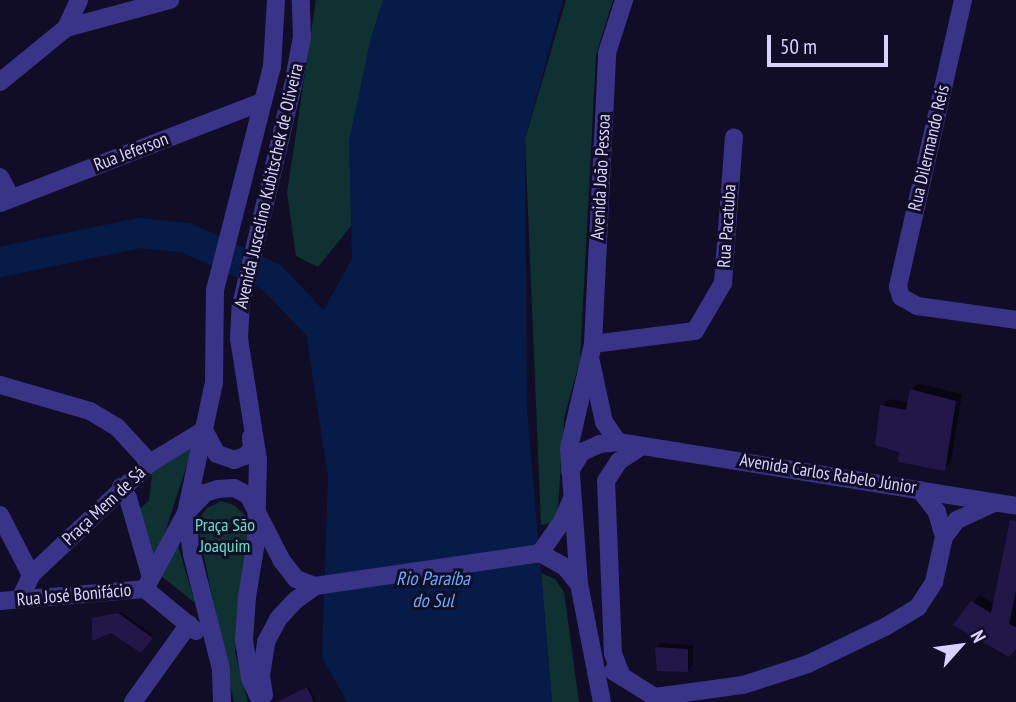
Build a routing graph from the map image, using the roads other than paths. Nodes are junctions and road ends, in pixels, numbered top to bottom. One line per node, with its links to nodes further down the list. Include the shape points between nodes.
1 (79, 0): 7 (street)
2 (170, 0): 7 (street)
3 (276, 0): 9 (street, Avenida Juscelino Kubitschek de Oliveira, via 272,66)
4 (301, 0): 16 (street, Avenida Juscelino Kubitschek de Oliveira, via 302,37 294,80 241,305 239,338)
5 (624, 0): 14 (street, Avenida João Pessoa, via 607,53)
6 (962, 0): 13 (street, Rua Dilermando Reis, via 899,276 901,297 917,306)
7 (66, 28): 8 (street)
8 (0, 82)
9 (262, 103): 12 (street, Rua Jeferson); 17 (street, Avenida Juscelino Kubitschek de Oliveira, via 215,290 214,382)
10 (734, 137): 14 (street, Rua Pacatuba, via 723,283 695,331)
11 (0, 177): 12 (street)
12 (5, 201)
13 (1016, 320)
14 (592, 350): 18 (street, Avenida João Pessoa, via 604,422); 21 (street, Avenida João Pessoa, via 569,448)
15 (0, 385): 20 (street, via 90,411 117,427)
16 (251, 411): 17 (street, via 252,449 245,456 225,460); 27 (street, Avenida Juscelino Kubitschek de Oliveira, via 258,460)
17 (204, 430): 20 (street, Praça Mem de Sá); 28 (street, Avenida Juscelino Kubitschek de Oliveira)
18 (618, 442): 19 (street); 21 (street, via 582,452)
19 (639, 448): 23 (street, Avenida Carlos Rabelo Júnior); 41 (street, via 619,461 606,481 613,654)
20 (150, 463): 22 (street, Praça Mem de Sá)
21 (570, 471): 24 (street, Avenida João Pessoa)
22 (121, 487): 32 (street, Praça Mem de Sá); 33 (street, via 128,498)
23 (920, 490): 25 (street, Avenida Carlos Rabelo Júnior); 30 (street, via 937,512)
24 (574, 496): 31 (street, via 562,522); 34 (street, Avenida João Pessoa)
25 (994, 503): 26 (street, Avenida Carlos Rabelo Júnior); 30 (street, via 957,520)
26 (1016, 506)
27 (257, 508): 28 (street, via 248,495 234,488 218,489 205,493); 35 (street, via 282,561 296,579); 45 (street, Avenida Juscelino Kubitschek de Oliveira, via 244,639 250,678)
28 (186, 513): 33 (street, Rua José Bonifácio); 40 (street, Avenida Juscelino Kubitschek de Oliveira)
29 (0, 515): 32 (street)
30 (944, 537): 42 (street, via 934,582 918,607 885,627 808,664 743,685)
31 (537, 554): 34 (street, via 565,567); 35 (street)
32 (31, 575): 36 (street, Praça Mem de Sá)
33 (148, 583): 36 (street, Rua José Bonifácio); 38 (street)
34 (579, 584): 39 (street, Avenida João Pessoa)
35 (318, 585): 45 (street, via 278,619 266,642)
36 (20, 599): 37 (street, Rua José Bonifácio)
37 (0, 601)
38 (189, 624): 40 (street); 43 (street)
39 (590, 650): 41 (street); 46 (street, Avenida João Pessoa)
40 (216, 652): 44 (street, Avenida Juscelino Kubitschek de Oliveira)
41 (622, 677): 42 (street)
42 (653, 699)
43 (133, 702)
44 (222, 702)
45 (263, 702)
46 (602, 702)

